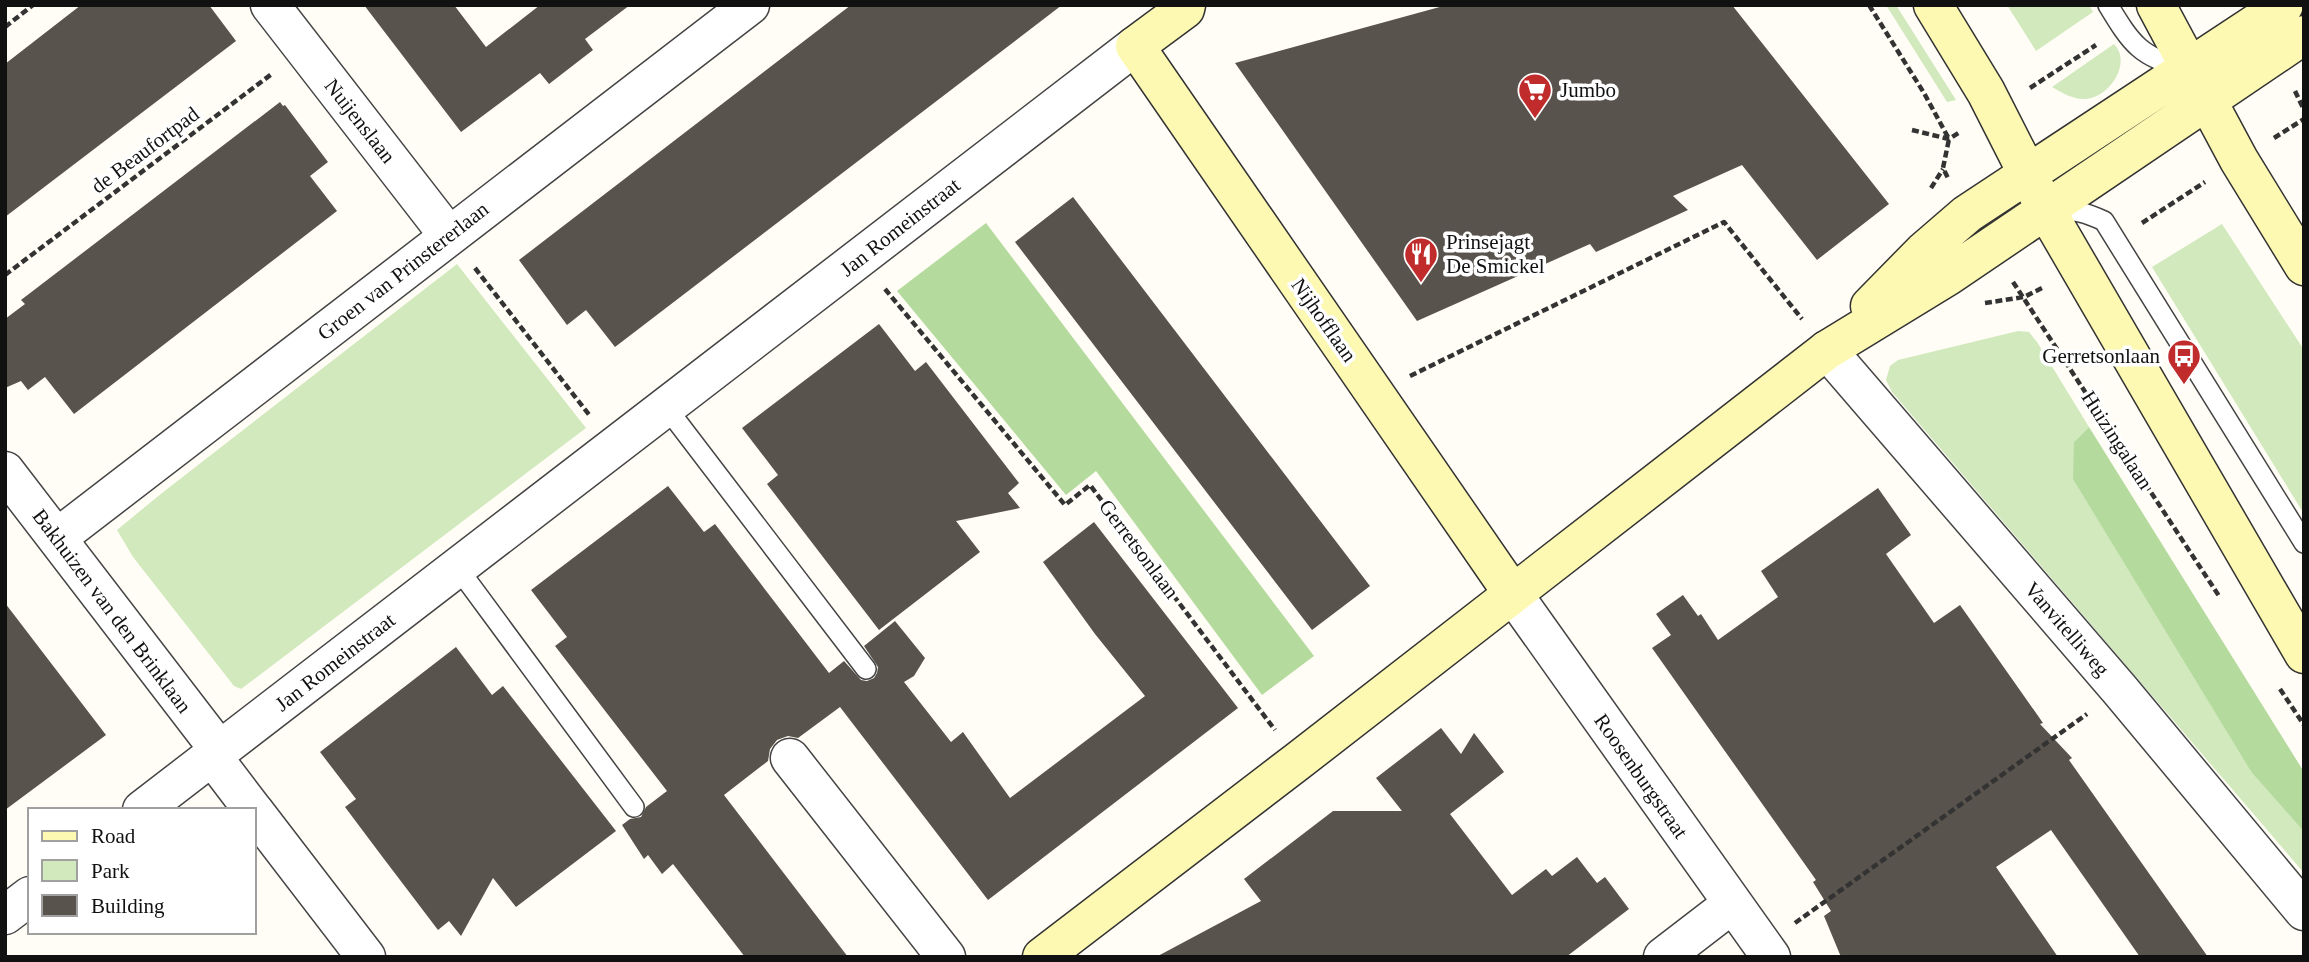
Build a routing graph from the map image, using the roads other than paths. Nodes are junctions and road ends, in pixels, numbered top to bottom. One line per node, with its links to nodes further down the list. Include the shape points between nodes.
1 (270, 5): 14 (street, Nuijenslaan)
2 (1186, 5): 9 (street)
3 (1933, 5): 12 (street, via 1996,110)
4 (2108, 5): 10 (lane, via 2135,45 2154,59)
5 (2156, 5): 10 (street)
6 (2284, 5): 10 (street)
7 (747, 6): 14 (street, Groen van Prinstererlaan)
8 (2304, 35): 11 (street)
9 (1135, 47): 17 (street, Jan Romeinstraat); 22 (street, Nijhofflaan)
10 (2188, 68): 11 (street); 12 (street)
11 (2207, 102): 13 (street); 15 (street)
12 (2027, 174): 13 (street); 16 (street, via 1967,214 1923,252)
13 (2046, 210): 16 (street); 20 (lane, via 2073,210 2104,221); 23 (street)
14 (449, 236): 19 (street, Groen van Prinstererlaan)
15 (2304, 266)
16 (1827, 350): 22 (street); 33 (street, Vanvitelliweg)
17 (666, 407): 21 (street, Jan Romeinstraat); 24 (lane)
18 (5, 471): 19 (street, Bakhuizen van den Brinklaan)
19 (57, 538): 25 (street, Bakhuizen van den Brinklaan)
20 (2304, 543)
21 (457, 567): 25 (street, Jan Romeinstraat); 27 (lane)
22 (1513, 594): 32 (street, Roosenburgstraat); 38 (street)
23 (2304, 654)
24 (866, 669)
25 (216, 753): 28 (street, Jan Romeinstraat); 29 (street, Bakhuizen van den Brinklaan)
26 (790, 758): 37 (street)
27 (634, 807)
28 (145, 808)
29 (252, 808)
30 (256, 814): 36 (street, Bakhuizen van den Brinklaan)
31 (28, 898): 34 (street)
32 (1732, 904): 35 (street, Roosenburgstraat); 39 (street)
33 (2304, 911)
34 (5, 915)
35 (1767, 952)
36 (366, 957)
37 (946, 957)
38 (1042, 957)
39 (1663, 957)

